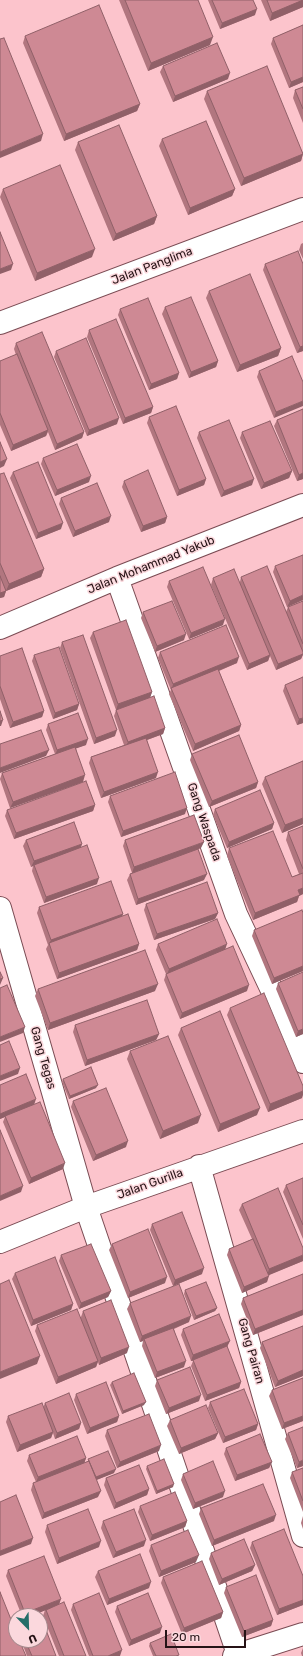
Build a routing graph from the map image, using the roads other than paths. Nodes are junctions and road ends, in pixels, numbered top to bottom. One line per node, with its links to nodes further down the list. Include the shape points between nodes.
1 (303, 209): 2 (street, Jalan Panglima)
2 (0, 323)
3 (301, 510): 4 (street, Jalan Mohammad Yakub)
4 (116, 578): 5 (street, Jalan Mohammad Yakub); 7 (street, Gang Waspada, via 236,914)
5 (0, 628)
6 (0, 908): 10 (street, Gang Tegas)
7 (303, 1062)
8 (303, 1131): 9 (street, Jalan Gurilla)
9 (199, 1166): 10 (street, Jalan Gurilla); 12 (street, Gang Pairan)
10 (86, 1207): 11 (street, Jalan Gurilla); 14 (street, Gang Tegas)
11 (0, 1242)
12 (303, 1536)
13 (303, 1634): 14 (street)
14 (236, 1655)

